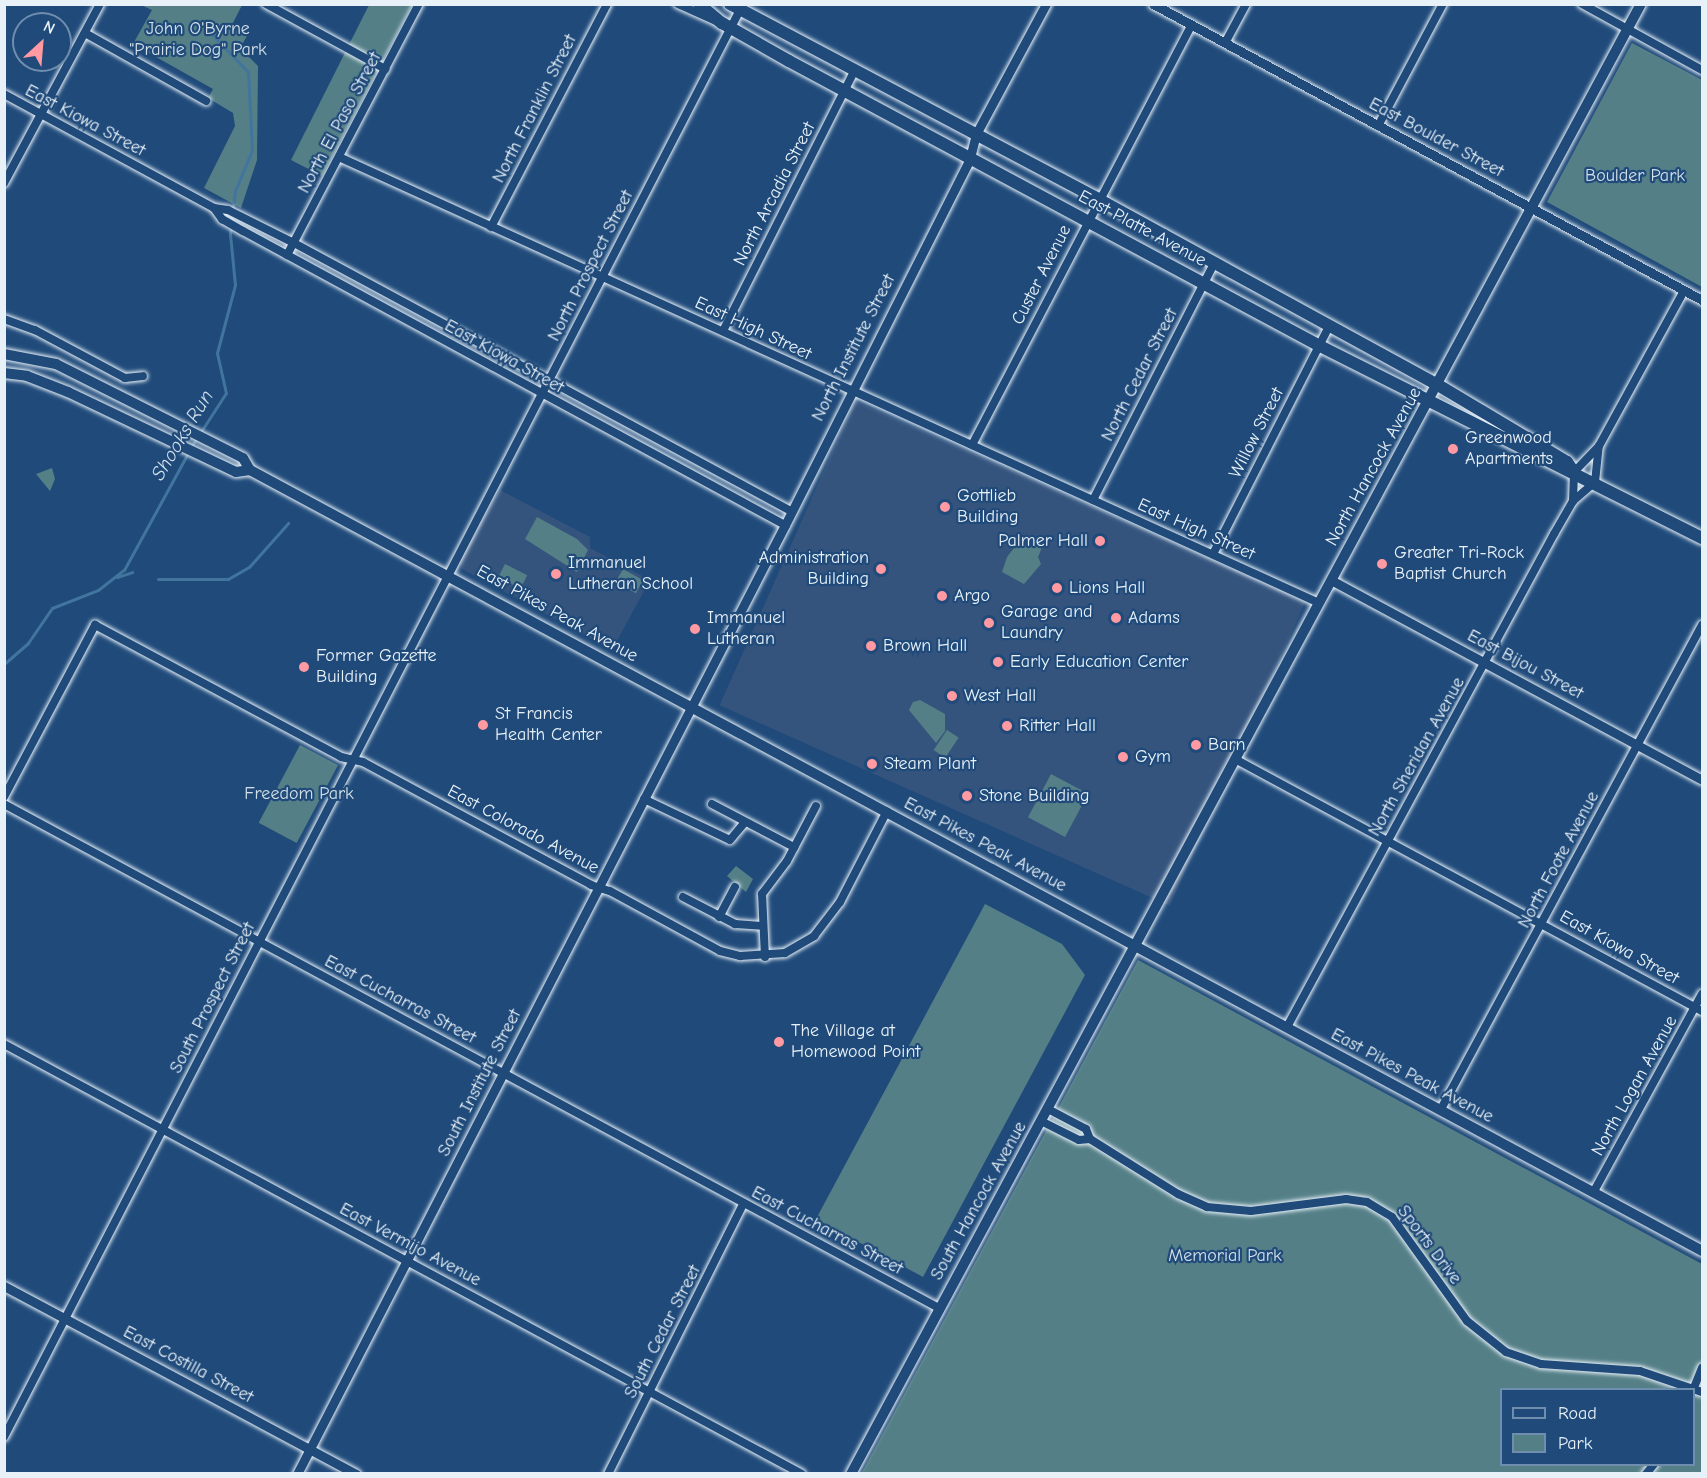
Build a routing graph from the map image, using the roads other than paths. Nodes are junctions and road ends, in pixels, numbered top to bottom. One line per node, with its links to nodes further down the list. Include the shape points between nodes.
1 (100, 4): 17 (street)
2 (266, 4): 19 (street)
3 (419, 4): 19 (street, North El Paso Street)
4 (607, 4): 35 (street, North Franklin Street)
5 (678, 4): 15 (street)
6 (699, 4): 15 (main road, East Platte Avenue)
7 (1046, 4): 27 (street, North Institute Street)
8 (1153, 4): 14 (street, East Boulder Street)
9 (1246, 4): 18 (street)
10 (1443, 4): 26 (street)
11 (1582, 4): 16 (street)
12 (1641, 4): 16 (main road, North Hancock Avenue)
13 (736, 6): 15 (street, North Prospect Street); 20 (main road, East Platte Avenue)
14 (1192, 25): 18 (street, East Boulder Street); 31 (street, Custer Avenue)
15 (727, 26): 22 (main road, East Platte Avenue); 39 (street, North Prospect Street)
16 (1628, 29): 21 (street); 33 (main road, North Hancock Avenue)
17 (85, 33): 24 (street); 25 (street)
18 (1225, 43): 26 (street, East Boulder Street)
19 (385, 69): 28 (street, North El Paso Street)
20 (855, 70): 22 (street, North Arcadia Street); 27 (main road, East Platte Avenue)
21 (1702, 70)
22 (844, 91): 29 (main road, East Platte Avenue); 45 (street, North Arcadia Street)
23 (4, 94): 25 (street, East Kiowa Street)
24 (206, 101)
25 (41, 114): 30 (street); 32 (street, East Kiowa Street)
26 (1378, 126): 33 (street, East Boulder Street)
27 (976, 134): 29 (street, North Institute Street); 31 (main road, East Platte Avenue)
28 (339, 158): 35 (street, East High Street); 36 (street, North El Paso Street)
29 (970, 158): 34 (main road, East Platte Avenue); 52 (street, North Institute Street)
30 (4, 183)
31 (1098, 199): 34 (street, Custer Avenue); 38 (main road, East Platte Avenue)
32 (214, 208): 36 (street, East Kiowa Street); 37 (street, East Kiowa Street, via 222,219)
33 (1531, 208): 41 (street, East Boulder Street); 51 (main road, North Hancock Avenue)
34 (1088, 220): 40 (main road, East Platte Avenue); 55 (street, Custer Avenue)
35 (491, 227): 39 (street, East High Street)
36 (294, 243): 37 (street, North El Paso Street); 50 (street, East Kiowa Street)
37 (287, 255): 53 (street, East Kiowa Street)
38 (1214, 264): 40 (street, North Cedar Street); 44 (main road, East Platte Avenue)
39 (601, 277): 45 (street, East High Street); 50 (street, North Prospect Street)
40 (1204, 283): 46 (main road, East Platte Avenue); 60 (street, North Cedar Street)
41 (1684, 291): 42 (street, East Boulder Street); 56 (street)
42 (1702, 300)
43 (4, 319): 49 (street, via 35,330 125,378)
44 (1329, 326): 46 (street, Willow Street); 51 (main road, East Platte Avenue)
45 (723, 331): 52 (street, East High Street)
46 (1318, 345): 54 (main road, East Platte Avenue); 65 (street, Willow Street)
47 (4, 354): 57 (main road, East Pikes Peak Avenue, via 56,364 243,458)
48 (4, 373): 57 (main road, East Pikes Peak Avenue, via 47,383 236,472)
49 (143, 376)
50 (549, 380): 53 (street, North Prospect Street); 62 (street, East Kiowa Street)
51 (1438, 386): 54 (main road, North Hancock Avenue); 58 (main road, East Platte Avenue, via 1567,462)
52 (851, 391): 55 (street, East High Street); 62 (street, North Institute Street)
53 (541, 395): 63 (street, East Kiowa Street); 66 (street, North Prospect Street)
54 (1429, 403): 58 (main road, East Platte Avenue); 67 (main road, North Hancock Avenue)
55 (972, 445): 60 (street, East High Street)
56 (1599, 446): 58 (street); 59 (street)
57 (250, 470): 66 (main road, East Pikes Peak Avenue)
58 (1574, 472): 59 (main road, East Platte Avenue); 61 (street, North Sheridan Avenue)
59 (1595, 482): 61 (street, North Sheridan Avenue); 64 (main road, East Platte Avenue)
60 (1093, 500): 65 (street, East High Street)
61 (1573, 501): 70 (street, North Sheridan Avenue)
62 (791, 511): 63 (street, North Institute Street)
63 (785, 525): 71 (street, North Institute Street)
64 (1702, 538)
65 (1213, 554): 68 (street, East High Street)
66 (449, 574): 71 (main road, East Pikes Peak Avenue); 73 (street, South Prospect Street)
67 (1331, 580): 68 (main road, North Hancock Avenue); 70 (street, East Bijou Street)
68 (1319, 603): 74 (main road, North Hancock Avenue)
69 (1702, 625): 72 (street, North Foote Avenue)
70 (1485, 662): 72 (street, East Bijou Street); 83 (street, North Sheridan Avenue)
71 (691, 706): 77 (street, South Institute Street); 81 (main road, East Pikes Peak Avenue)
72 (1638, 746): 75 (street, East Bijou Street); 89 (street, North Foote Avenue)
73 (351, 759): 76 (street, East Colorado Avenue, via 94,624); 85 (street, East Colorado Avenue); 91 (street, South Prospect Street)
74 (1235, 759): 83 (street, East Kiowa Street); 92 (main road, North Hancock Avenue)
75 (1702, 780)
76 (4, 797)
77 (644, 799): 82 (street, via 730,840); 85 (street, South Institute Street)
78 (4, 804): 91 (street, East Cucharras Street)
79 (712, 804): 82 (street)
80 (816, 806): 84 (street)
81 (887, 811): 92 (main road, East Pikes Peak Avenue); 93 (street, East Colorado Avenue, via 823,927 795,949)
82 (745, 822): 84 (street)
83 (1388, 842): 89 (street, East Kiowa Street); 96 (street, North Sheridan Avenue)
84 (794, 847): 90 (street, via 762,894)
85 (599, 887): 93 (street, East Colorado Avenue, via 720,951); 98 (street, South Institute Street)
86 (735, 887): 88 (street)
87 (683, 897): 88 (street)
88 (719, 917): 90 (street, via 735,924)
89 (1542, 924): 95 (street, East Kiowa Street); 100 (street, North Foote Avenue)
90 (762, 926): 93 (street)
91 (259, 942): 98 (street, East Cucharras Street); 102 (street, South Prospect Street)
92 (1134, 944): 96 (main road, East Pikes Peak Avenue); 99 (main road, South Hancock Avenue)
93 (765, 957)
94 (1702, 994): 95 (street, North Logan Avenue)
95 (1699, 1009): 104 (street, North Logan Avenue)
96 (1287, 1027): 100 (main road, East Pikes Peak Avenue)
97 (4, 1044): 102 (street, East Vermijo Avenue)
98 (504, 1074): 105 (street, East Cucharras Street); 107 (street, South Institute Street)
99 (1048, 1109): 101 (main road, South Hancock Avenue); 103 (street, Sports Drive, via 1086,1129)
100 (1441, 1109): 104 (main road, East Pikes Peak Avenue)
101 (1041, 1121): 103 (street, Sports Drive, via 1079,1140); 109 (main road, South Hancock Avenue)
102 (163, 1130): 107 (street, East Vermijo Avenue); 110 (street, South Prospect Street)
103 (1090, 1139): 112 (street, Sports Drive, via 1187,1199 1207,1207 1251,1211 1347,1198 1368,1202 1392,1217 1467,1321 1500,1348 1541,1364 1626,1368)
104 (1593, 1193): 106 (main road, East Pikes Peak Avenue)
105 (744, 1203): 109 (street, East Cucharras Street); 114 (street, South Cedar Street)
106 (1702, 1251)
107 (408, 1260): 114 (street, East Vermijo Avenue); 116 (street, South Institute Street)
108 (4, 1286): 110 (street, East Costilla Street)
109 (939, 1308): 121 (main road, South Hancock Avenue)
110 (66, 1318): 115 (street, South Prospect Street); 116 (street, East Costilla Street)
111 (1702, 1368): 113 (street)
112 (1690, 1388)
113 (1693, 1388)
114 (650, 1391): 119 (street, South Cedar Street); 120 (street, East Vermijo Avenue)
115 (4, 1437)
116 (310, 1448): 117 (street, South Institute Street); 118 (street, East Costilla Street)
117 (297, 1473)
118 (356, 1473)
119 (608, 1473)
120 (802, 1473)
121 (851, 1473)

